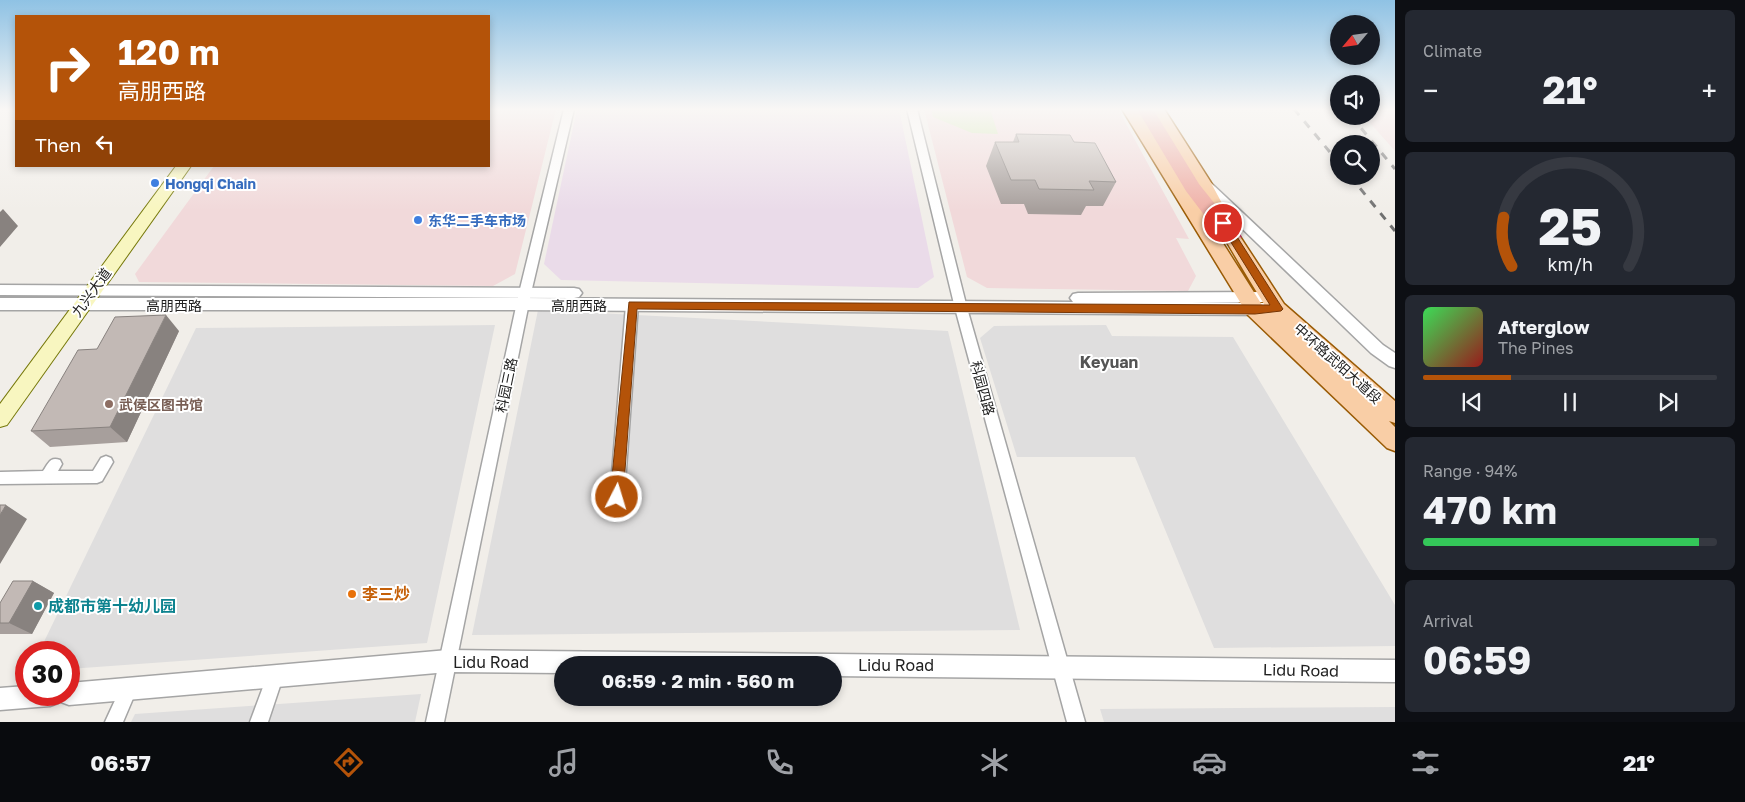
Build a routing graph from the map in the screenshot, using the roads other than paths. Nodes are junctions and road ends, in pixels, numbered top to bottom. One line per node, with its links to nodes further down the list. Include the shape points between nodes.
1 (561, 143): 11 (street, 科园三路)
2 (920, 143): 12 (street, 科园四路)
3 (1153, 143): 13 (main road)
4 (1168, 143): 7 (highway)
5 (1174, 143): 7 (main road)
6 (183, 167): 10 (main road, 九兴大道)
7 (1196, 184): 8 (highway); 17 (street)
8 (1231, 237): 13 (main road, 中环路武阳大道段)
9 (0, 290): 10 (street, 高朋西路)
10 (92, 290): 11 (street, 高朋西路); 15 (main road, 九兴大道)
11 (523, 299): 12 (street, 高朋西路); 15 (street, 高朋西路); 16 (street, 高朋西路); 26 (street, 科园三路)
12 (960, 303): 13 (street, 高朋西路); 16 (street, 高朋西路); 27 (street, 科园四路)
13 (1262, 303): 18 (main road, 中环路武阳大道段); 20 (main road, 中环路武阳大道段)
14 (0, 304): 15 (street, 高朋西路)
15 (81, 305): 19 (main road, 九兴大道)
16 (632, 305): 25 (street)
17 (1395, 362)
18 (1395, 414)
19 (0, 419)
20 (1395, 441)
21 (106, 462): 24 (street, via 97,477)
22 (55, 464): 24 (street)
23 (0, 478): 24 (street)
24 (47, 478)
25 (617, 497)
26 (448, 661): 27 (street, Lidu Road); 29 (street, Lidu Road); 36 (street, 科园三路)
27 (1059, 666): 28 (street, Lidu Road); 37 (street, 科园四路)
28 (1395, 671)
29 (275, 677): 30 (street, Lidu Road); 35 (street)
30 (129, 689): 31 (street, Lidu Road); 34 (street)
31 (80, 693)
32 (15, 698): 33 (street)
33 (0, 699)
34 (114, 722)
35 (259, 722)
36 (436, 722)
37 (1076, 722)

